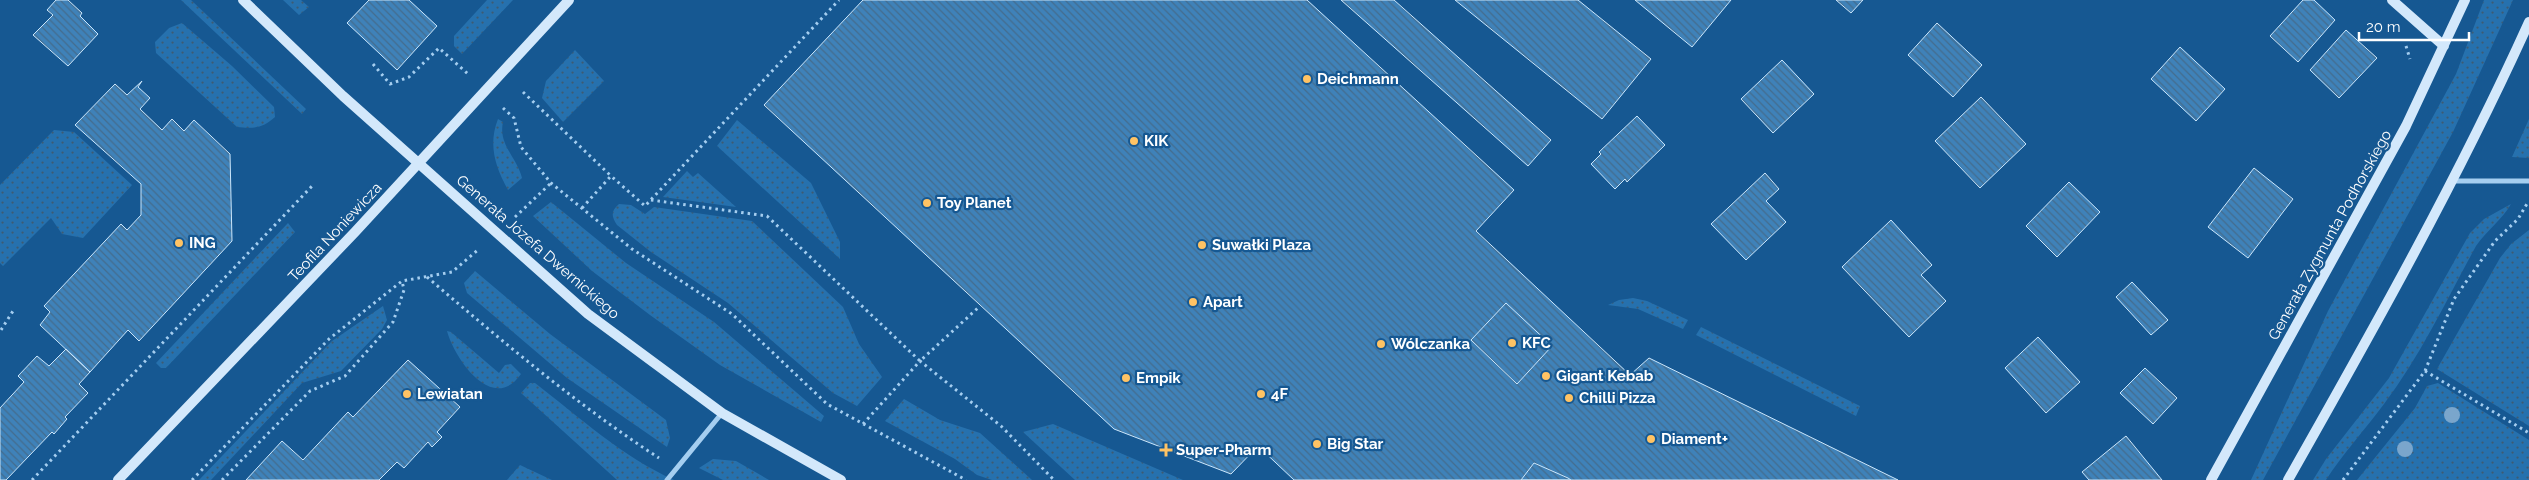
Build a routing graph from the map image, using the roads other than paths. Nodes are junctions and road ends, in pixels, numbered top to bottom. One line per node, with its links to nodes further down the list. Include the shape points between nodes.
1 (243, 0): 7 (street, Generała Józefa Dwernickiego)
2 (569, 0): 7 (street, Teofila Noniewicza)
3 (2392, 0): 6 (street)
4 (2465, 0): 6 (street, Generała Zygmunta Podhorskiego)
5 (2529, 22): 8 (street)
6 (2444, 46): 14 (street, Generała Zygmunta Podhorskiego, via 2406,126)
7 (419, 163): 10 (street, Generała Józefa Dwernickiego, via 588,314); 11 (street, Teofila Noniewicza)
8 (2452, 181): 9 (street); 15 (street)
9 (2529, 181)
10 (722, 413): 12 (street); 13 (street, Generała Józefa Dwernickiego)
11 (118, 480)
12 (667, 480)
13 (841, 480)
14 (2211, 480)
15 (2288, 480)

